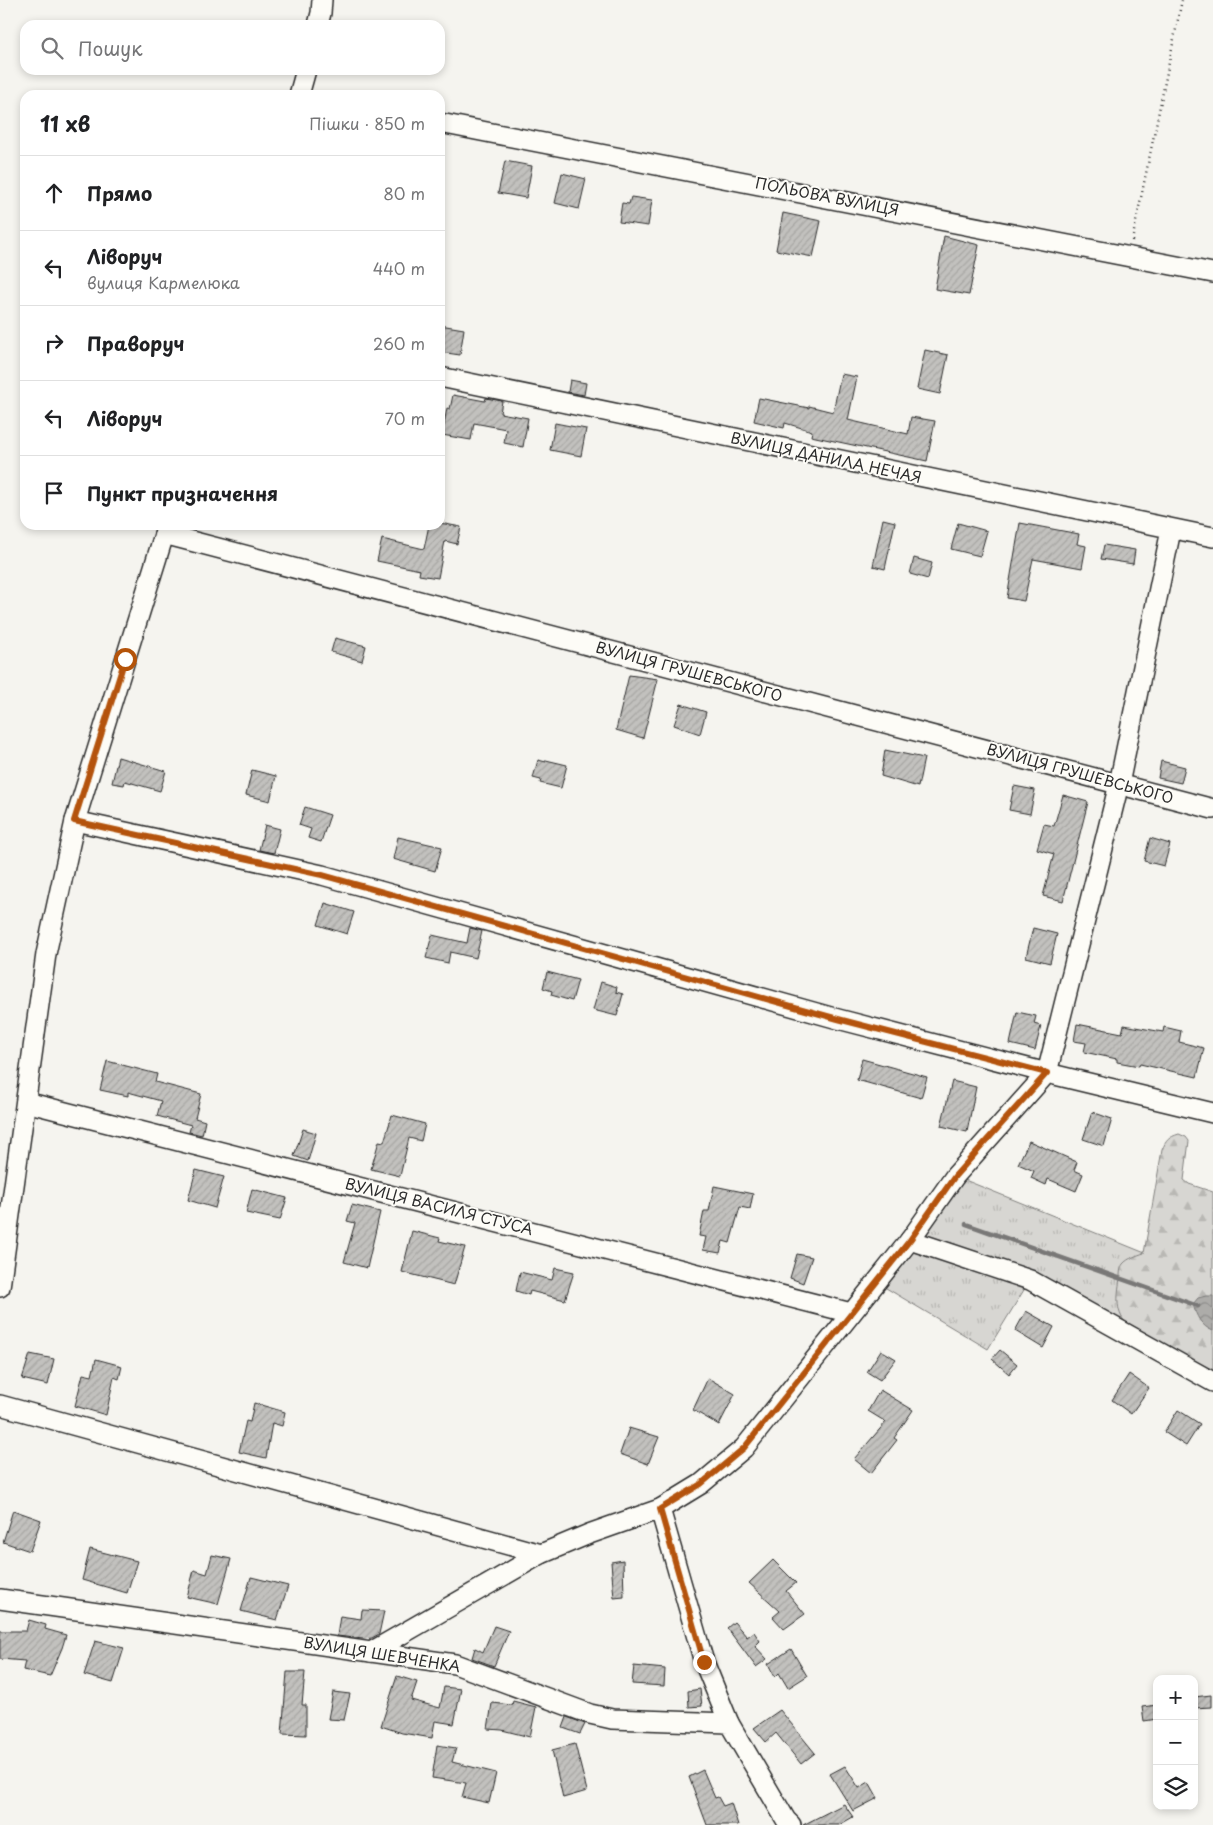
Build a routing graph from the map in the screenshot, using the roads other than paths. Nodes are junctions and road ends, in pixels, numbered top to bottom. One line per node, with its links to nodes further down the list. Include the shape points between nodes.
1 (322, 0): 2 (street)
2 (319, 20)
3 (305, 75): 4 (street)
4 (300, 90)
5 (445, 124): 6 (street, ПОЛЬОВА ВУЛИЦЯ)
6 (1213, 273)
7 (445, 378): 9 (street, ВУЛИЦЯ ДАНИЛА НЕЧАЯ)
8 (166, 530): 11 (street, ВУЛИЦЯ ГРУШЕВСЬКОГО); 13 (street)
9 (1172, 530): 10 (street, ВУЛИЦЯ ДАНИЛА НЕЧАЯ); 11 (street)
10 (1213, 538)
11 (1118, 784): 12 (street, ВУЛИЦЯ ГРУШЕВСЬКОГО); 14 (street)
12 (1213, 809)
13 (74, 821): 14 (street, via 322,875 838,1019); 15 (street, via 46,954)
14 (1047, 1073): 16 (street); 18 (street, via 955,1176)
15 (26, 1102): 17 (street); 20 (street, ВУЛИЦЯ ВАСИЛЯ СТУСА)
16 (1213, 1113)
17 (5, 1223): 19 (street)
18 (910, 1240): 20 (street); 21 (street, via 1030,1280)
19 (0, 1287)
20 (851, 1313): 23 (street, via 744,1448 701,1484)
21 (1213, 1382)
22 (0, 1405): 24 (street)
23 (660, 1509): 24 (street); 27 (street, via 704,1662)
24 (541, 1554): 26 (street)
25 (0, 1599): 26 (street, ВУЛИЦЯ ШЕВЧЕНКА)
26 (371, 1652): 27 (street, ВУЛИЦЯ ШЕВЧЕНКА, via 455,1664 590,1714 612,1719)
27 (729, 1723): 28 (street)
28 (791, 1825)

